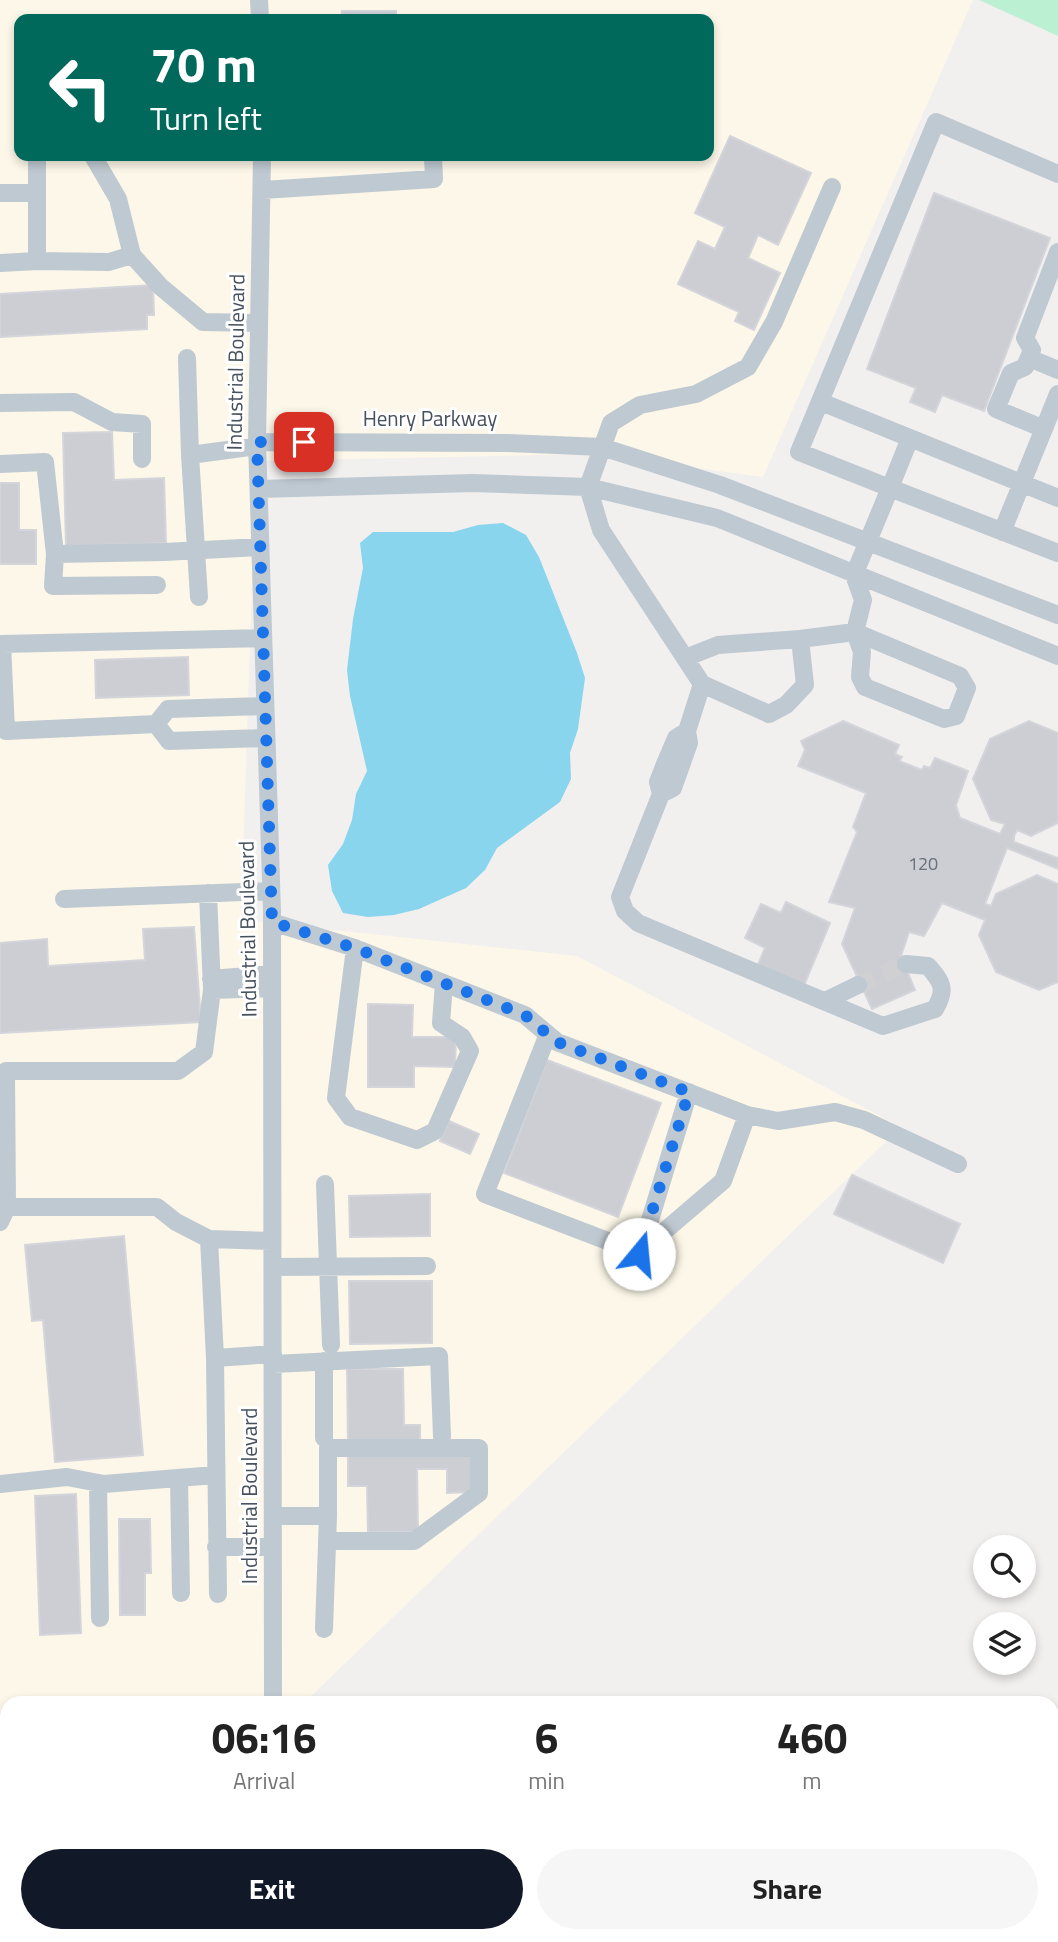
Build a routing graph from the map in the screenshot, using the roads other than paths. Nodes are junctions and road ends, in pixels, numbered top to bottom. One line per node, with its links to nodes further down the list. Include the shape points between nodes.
1 (37, 161): 9 (street)
2 (96, 161): 11 (street, via 118,199)
3 (262, 161): 7 (street, Industrial Boulevard)
4 (433, 161): 7 (street, via 434,179)
5 (1058, 174): 20 (street, via 936,122)
6 (832, 187): 24 (street, via 774,322 748,367 696,394 640,405 611,423)
7 (262, 190): 14 (street, Industrial Boulevard)
8 (0, 193): 9 (street)
9 (37, 193): 12 (street)
10 (1058, 252): 16 (street, via 1025,338 1032,350)
11 (132, 255): 12 (street, via 108,262); 14 (street, via 203,322)
12 (37, 261): 13 (street)
13 (0, 263)
14 (258, 323): 23 (street, Industrial Boulevard)
15 (187, 358): 25 (street)
16 (1029, 358): 17 (street); 21 (street, via 1025,367 1011,373 996,409)
17 (1058, 370)
18 (1058, 394): 21 (street)
19 (0, 402): 26 (street, via 74,402 112,422 142,424)
20 (821, 402): 22 (street); 30 (street, via 799,452)
21 (1044, 429): 28 (street)
22 (910, 438): 28 (street); 30 (street)
23 (257, 444): 24 (street, Henry Parkway); 25 (street, Henry Parkway); 31 (street, Industrial Boulevard)
24 (602, 447): 29 (street); 34 (street, Henry Parkway)
25 (190, 455): 36 (street)
26 (142, 459)
27 (0, 464): 37 (street, via 46,461)
28 (1023, 484): 32 (street); 33 (street)
29 (588, 487): 31 (street, via 473,483); 39 (street, via 717,518); 47 (street, via 601,530)
30 (890, 488): 33 (street); 34 (street)
31 (259, 489): 35 (street, Industrial Boulevard)
32 (1058, 498)
33 (1002, 532): 38 (street)
34 (868, 540): 39 (street); 42 (street, Henry Parkway)
35 (260, 547): 36 (street); 44 (street, Industrial Boulevard)
36 (197, 551): 37 (street); 41 (street)
37 (55, 554): 40 (street, via 53,586)
38 (1058, 554)
39 (854, 575): 43 (street, via 863,600); 46 (street)
40 (157, 585)
41 (199, 597)
42 (1058, 615)
43 (855, 632): 43 (street, via 862,652 864,687 944,719 956,716 967,688 960,676); 45 (street)
44 (263, 638): 49 (street, Industrial Boulevard); 51 (street, via 2,644 6,731)
45 (800, 639): 47 (street, via 718,645); 48 (street, via 805,685 786,705 769,714)
46 (1058, 656)
47 (685, 658): 48 (street)
48 (702, 684): 64 (street, via 687,732 677,738 658,782 661,794 620,897 625,911 638,923)
49 (265, 705): 50 (street); 52 (street, Industrial Boulevard)
50 (209, 708): 51 (street, via 168,709); 53 (street)
51 (156, 724): 53 (street, via 169,741)
52 (266, 738): 53 (street); 54 (street, Industrial Boulevard)
53 (210, 739)
54 (271, 891): 55 (street); 57 (street, Industrial Boulevard)
55 (208, 893): 56 (street); 62 (street)
56 (64, 899)
57 (272, 922): 58 (street); 60 (street, Industrial Boulevard)
58 (355, 948): 61 (street); 61 (street, via 336,1098 350,1117 417,1140 435,1131 470,1051 462,1037 441,1023)
59 (906, 964): 64 (street, via 928,966 941,981 942,997 935,1009 883,1026)
60 (272, 981): 62 (street); 72 (street, Industrial Boulevard)
61 (444, 983): 65 (street, via 525,1015)
62 (211, 985): 70 (street, via 204,1052 178,1071 6,1071)
63 (858, 985): 64 (street)
64 (825, 1001)
65 (548, 1034): 66 (street, via 557,1042); 73 (street, via 485,1194)
66 (689, 1092): 67 (street); 73 (street)
67 (747, 1115): 68 (street, via 778,1121 835,1112 864,1120); 73 (street, via 723,1181)
68 (958, 1164)
69 (325, 1184): 76 (street)
70 (2, 1212): 71 (street, via 157,1207 176,1223)
71 (209, 1239): 72 (street); 78 (street)
72 (272, 1241): 75 (street, Industrial Boulevard)
73 (639, 1254)
74 (426, 1266): 76 (street)
75 (272, 1267): 76 (street); 79 (street, Industrial Boulevard)
76 (327, 1267): 77 (street)
77 (328, 1353): 79 (street); 80 (street, via 439,1356); 81 (street)
78 (215, 1357): 79 (street); 82 (street)
79 (273, 1359): 86 (street, Industrial Boulevard)
80 (442, 1437)
81 (324, 1438)
82 (215, 1475): 83 (street); 89 (street)
83 (179, 1478): 84 (street); 91 (street)
84 (98, 1483): 85 (street, via 66,1477); 93 (street)
85 (0, 1484)
86 (273, 1516): 87 (street); 90 (street, Industrial Boulevard)
87 (328, 1517): 88 (street); 88 (street, via 328,1448 479,1448 479,1493 414,1541)
88 (328, 1541): 94 (street)
89 (216, 1547): 90 (street); 92 (street)
90 (273, 1547): 95 (street, Industrial Boulevard)
91 (181, 1594)
92 (218, 1594)
93 (100, 1618)
94 (324, 1629)
95 (273, 1696)

